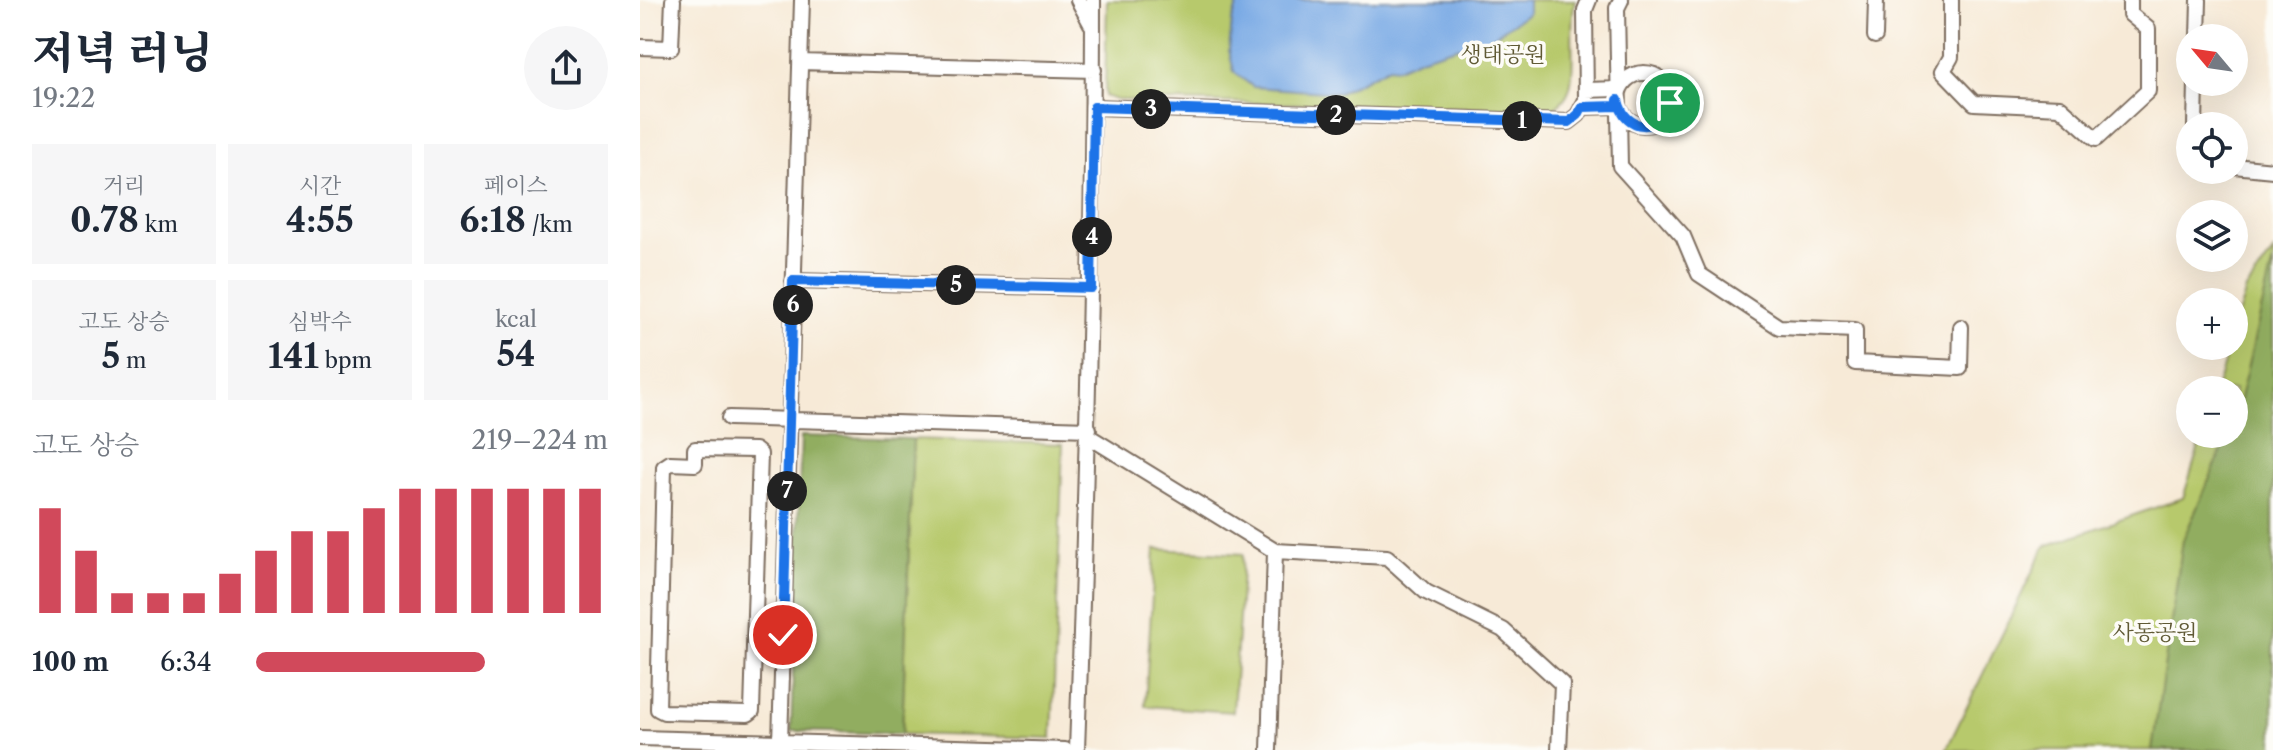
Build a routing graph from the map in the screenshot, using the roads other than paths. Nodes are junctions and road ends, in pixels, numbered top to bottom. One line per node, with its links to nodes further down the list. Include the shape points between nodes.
1 (673, 0): 14 (lane, via 671,48)
2 (802, 0): 15 (lane)
3 (1078, 0): 12 (lane)
4 (1093, 0): 12 (lane)
5 (1589, 0): 17 (lane)
6 (1621, 0): 18 (lane)
7 (1876, 0): 13 (lane)
8 (1951, 0): 9 (lane, via 1951,57 1943,71 1974,103 2060,107 2096,139 2148,91 2148,29 2130,14)
9 (2130, 0)
10 (2199, 0): 11 (lane)
11 (2198, 24)
12 (1093, 31): 16 (lane)
13 (1875, 36)
14 (640, 47)
15 (800, 62): 16 (lane); 23 (lane)
16 (1094, 70): 19 (lane)
17 (1586, 90): 18 (lane); 20 (lane)
18 (1618, 98): 20 (lane); 25 (lane, via 1620,166 1683,236 1699,274 1779,327 1855,330 1855,363 1960,368)
19 (1094, 107): 20 (lane, via 1569,122); 24 (lane)
20 (1582, 107)
21 (2248, 167): 22 (lane)
22 (2273, 170)
23 (793, 281): 24 (lane); 27 (lane)
24 (1091, 288): 28 (lane)
25 (1961, 327)
26 (729, 418): 27 (lane)
27 (789, 420): 28 (lane); 32 (lane)
28 (1088, 432): 29 (lane); 34 (lane)
29 (1275, 551): 35 (lane); 36 (lane, via 1387,557 1426,592 1503,630 1562,684)
30 (752, 711): 30 (lane, via 760,454 695,449 695,464 664,467 658,709)
31 (640, 738): 32 (lane)
32 (780, 742): 33 (lane)
33 (1065, 750)
34 (1077, 750)
35 (1269, 750)
36 (1559, 750)

